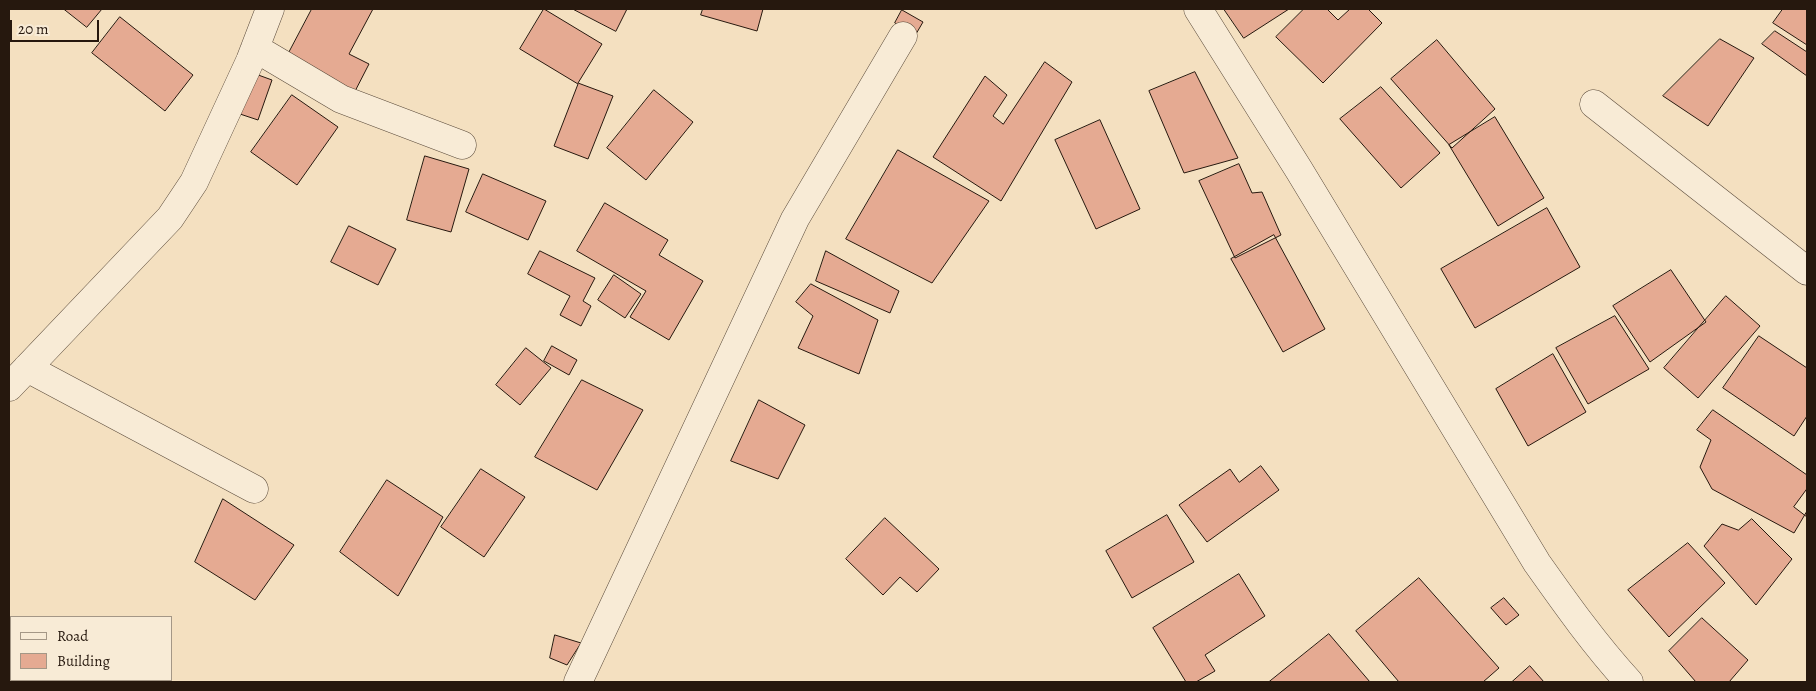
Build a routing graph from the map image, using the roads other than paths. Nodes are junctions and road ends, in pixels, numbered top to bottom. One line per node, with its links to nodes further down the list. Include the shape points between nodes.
1 (270, 9): 4 (street)
2 (1198, 9): 11 (street, via 1537,563 1574,616)
3 (903, 36): 10 (street, via 795,219)
4 (255, 48): 6 (street, via 340,99); 8 (street, via 194,182 170,218)
5 (1594, 104): 7 (street)
6 (462, 145)
7 (1807, 271)
8 (18, 377): 9 (street)
9 (254, 489)
10 (578, 682)
11 (1629, 682)

